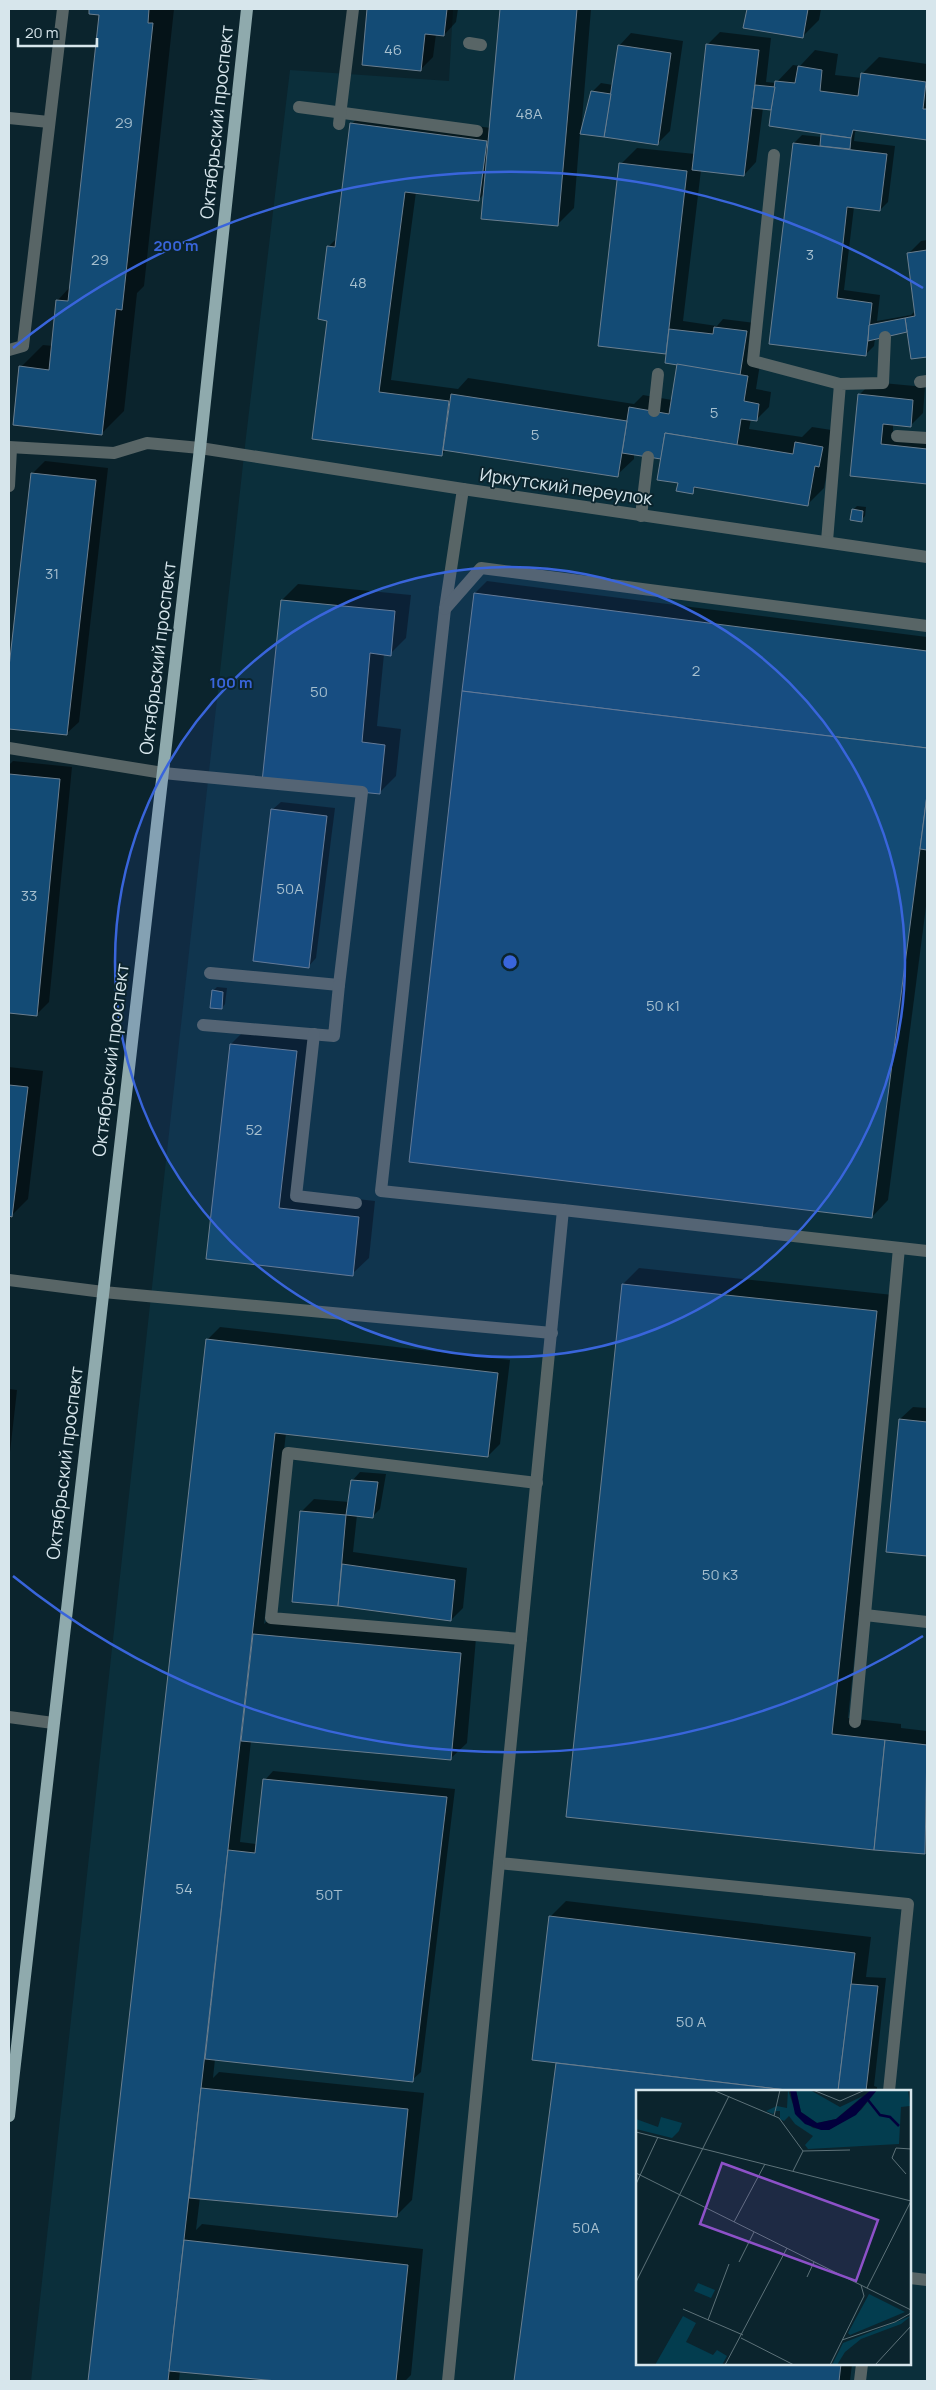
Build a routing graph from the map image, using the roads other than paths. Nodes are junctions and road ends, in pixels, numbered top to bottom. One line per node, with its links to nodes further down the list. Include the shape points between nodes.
1 (63, 9): 7 (street)
2 (246, 9): 18 (main road, Октябрьский проспект)
3 (353, 9): 6 (street)
4 (299, 107): 6 (street)
5 (9, 118): 7 (street)
6 (340, 118): 8 (street)
7 (50, 122): 11 (street, via 23,346)
8 (477, 131)
9 (774, 155): 13 (street, via 753,361)
10 (885, 337): 13 (street, via 884,383)
11 (9, 350)
12 (658, 374): 14 (street)
13 (840, 384): 23 (street)
14 (654, 411)
15 (897, 436): 16 (street)
16 (927, 438)
17 (10, 448): 18 (street, Иркутский переулок, via 114,453 147,443); 20 (street)
18 (200, 448): 21 (street, Иркутский переулок); 28 (main road, Октябрьский проспект)
19 (648, 457): 22 (street)
20 (9, 486)
21 (463, 489): 22 (street, Иркутский переулок); 25 (street)
22 (641, 516): 23 (street, Иркутский переулок)
23 (827, 541): 24 (street, Иркутский переулок)
24 (927, 556)
25 (446, 609): 26 (street, via 481,568); 34 (street, via 381,1191)
26 (927, 626)
27 (9, 748): 28 (street)
28 (163, 773): 30 (street, via 362,792); 38 (main road, Октябрьский проспект)
29 (210, 973): 30 (street)
30 (339, 985): 32 (street, via 334,1036)
31 (203, 1025): 32 (street)
32 (314, 1034): 33 (street, via 296,1196)
33 (356, 1203)
34 (564, 1210): 35 (street); 39 (street)
35 (899, 1248): 36 (street); 41 (street)
36 (927, 1251)
37 (9, 1280): 38 (street)
38 (103, 1292): 39 (street); 46 (main road, Октябрьский проспект)
39 (552, 1333): 40 (street)
40 (537, 1483): 43 (street); 43 (street, via 288,1453 271,1618)
41 (865, 1615): 42 (street); 45 (street)
42 (927, 1622)
43 (521, 1639): 47 (street)
44 (9, 1717): 46 (street)
45 (855, 1722)
46 (53, 1723): 49 (main road, Октябрьский проспект)
47 (499, 1862): 48 (street, via 908,1904); 53 (street)
48 (890, 2090)
49 (9, 2116)
50 (911, 2278): 51 (street)
51 (927, 2280)
52 (862, 2365): 54 (street)
53 (448, 2381)
54 (860, 2381)

